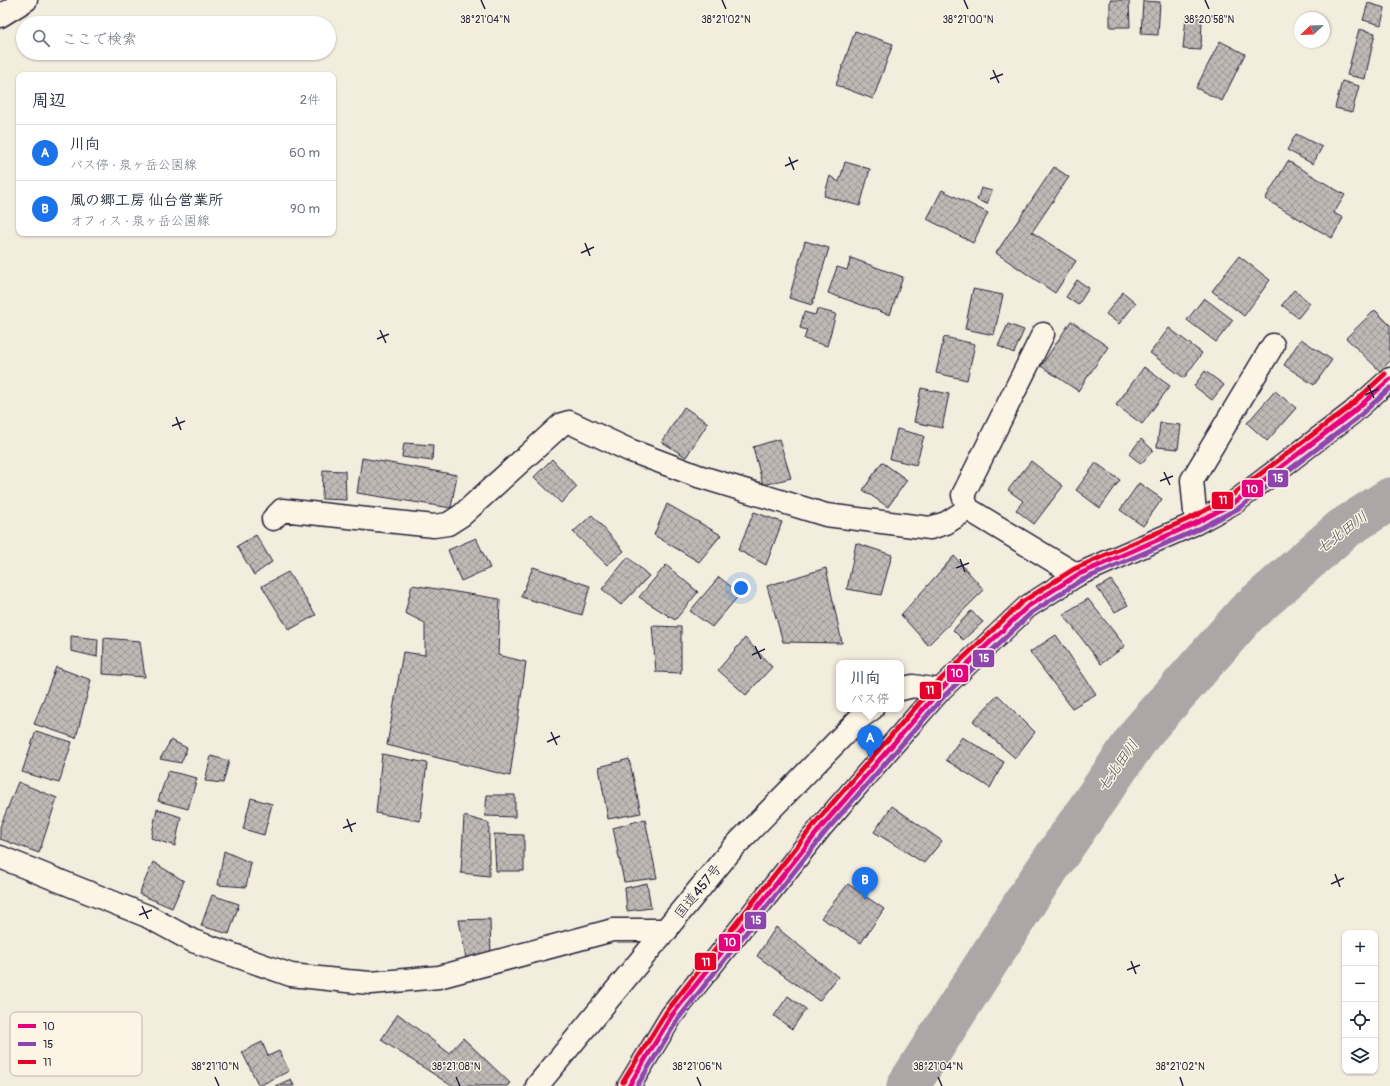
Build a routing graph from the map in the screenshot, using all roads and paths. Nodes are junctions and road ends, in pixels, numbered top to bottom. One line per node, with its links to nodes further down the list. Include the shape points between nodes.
1 (26, 0): 2 (main road)
2 (0, 16)
3 (1043, 334): 6 (main road, via 963,495)
4 (1273, 345): 8 (main road, via 1192,480)
5 (1390, 379): 8 (main road, via 1352,413 1235,502)
6 (968, 509): 7 (main road, via 946,523 930,528 826,515 698,476 629,450 569,422 562,424 462,516 448,524 434,526 282,510); 9 (main road)
7 (273, 519)
8 (1196, 523): 9 (main road)
9 (1077, 575): 11 (main road, via 1027,607)
10 (904, 689): 11 (main road, via 913,686)
11 (940, 690): 16 (main road, via 822,826 672,1016)
12 (868, 712): 14 (main road, 国道457号, via 733,848)
13 (0, 858): 14 (main road, via 147,916 193,940 291,974 333,979 371,983 440,977 613,930)
14 (667, 930): 15 (main road, 国道457号)
15 (537, 1086)
16 (629, 1086)

